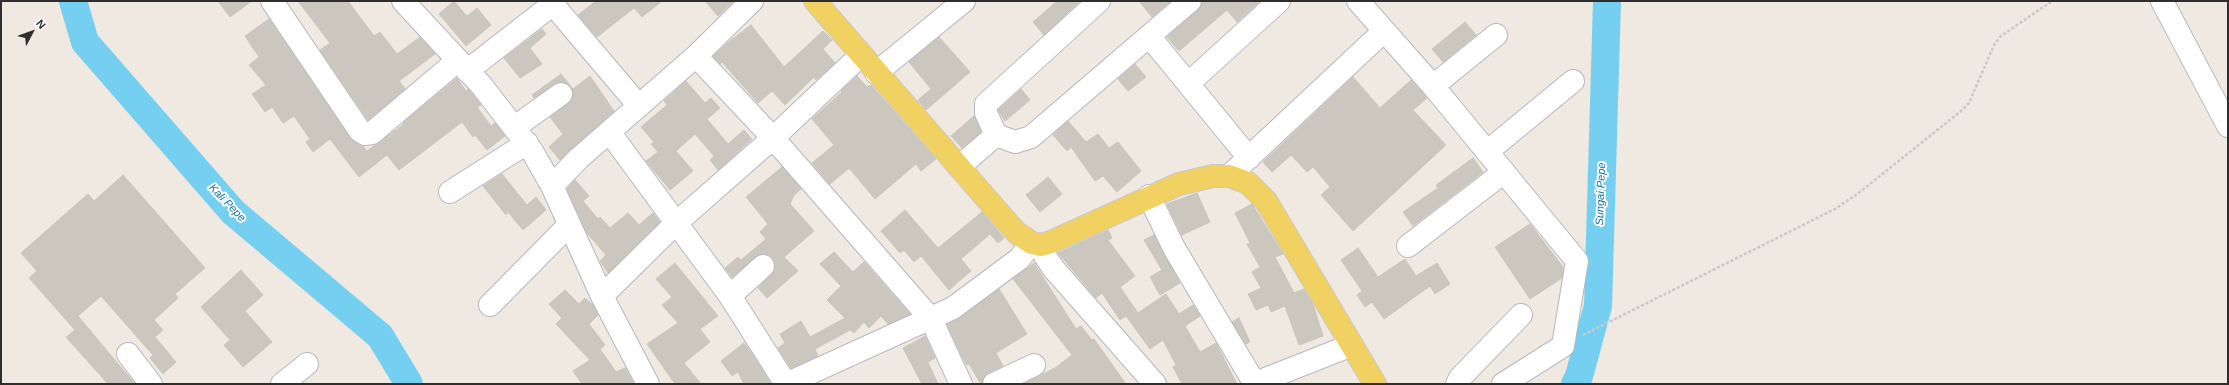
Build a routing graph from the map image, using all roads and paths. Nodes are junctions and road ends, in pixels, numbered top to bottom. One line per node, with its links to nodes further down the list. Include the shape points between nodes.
1 (272, 1): 18 (street, via 360,132 365,134 372,133)
2 (403, 1): 18 (street)
3 (752, 1): 17 (street)
4 (815, 1): 16 (main road)
5 (964, 1): 19 (street)
6 (1099, 1): 28 (street, via 986,104 986,113)
7 (1190, 1): 14 (street)
8 (1279, 1): 21 (street)
9 (1358, 1): 13 (street)
10 (2052, 1): 48 (path, via 2001,36 1994,45 1969,103 1961,112 1860,192 1835,209)
11 (2162, 1): 25 (street)
12 (551, 2): 18 (street); 24 (street)
13 (1384, 31): 22 (street); 31 (street)
14 (1149, 36): 21 (street); 28 (street, via 1031,137 1015,142)
15 (1496, 36): 22 (street)
16 (861, 55): 19 (main road); 29 (street)
17 (696, 56): 24 (street); 29 (street)
18 (462, 66): 27 (street, via 482,86)
19 (876, 73): 32 (main road)
20 (1573, 81): 30 (street)
21 (1189, 83): 31 (street)
22 (1433, 86): 30 (street)
23 (561, 94): 27 (street)
24 (639, 106): 26 (street)
25 (2228, 126)
26 (610, 133): 35 (street, via 578,159); 38 (street)
27 (521, 135): 35 (street); 36 (street)
28 (996, 135): 32 (street)
29 (773, 138): 38 (street); 47 (street)
30 (1488, 151): 33 (street)
31 (1249, 158): 34 (street)
32 (959, 167): 40 (main road, via 1017,233)
33 (1504, 172): 41 (street); 62 (street, via 1577,261 1563,346)
34 (1229, 176): 37 (main road, via 1213,176 1180,184); 49 (main road, via 1248,183 1266,201)
35 (552, 186): 39 (street)
36 (450, 192)
37 (1149, 196): 40 (main road, via 1051,242); 59 (street, via 1174,248)
38 (675, 224): 43 (street); 44 (street)
39 (569, 225): 43 (street); 45 (street)
40 (1037, 244): 47 (street, via 953,308); 58 (street, via 1053,268)
41 (1408, 246)
42 (763, 266): 44 (street)
43 (602, 296): 55 (street)
44 (730, 296): 47 (street, via 786,384)
45 (490, 305)
46 (1521, 315): 61 (street)
47 (931, 319): 56 (street)
48 (1578, 337)
49 (1352, 345): 59 (street); 60 (main road)
50 (128, 354): 53 (street)
51 (307, 364): 54 (street)
52 (1034, 365): 57 (street)
53 (151, 384)
54 (282, 384)
55 (648, 384)
56 (960, 384)
57 (994, 384)
58 (1155, 384)
59 (1254, 384)
60 (1375, 384)
61 (1457, 384)
62 (1503, 384)

